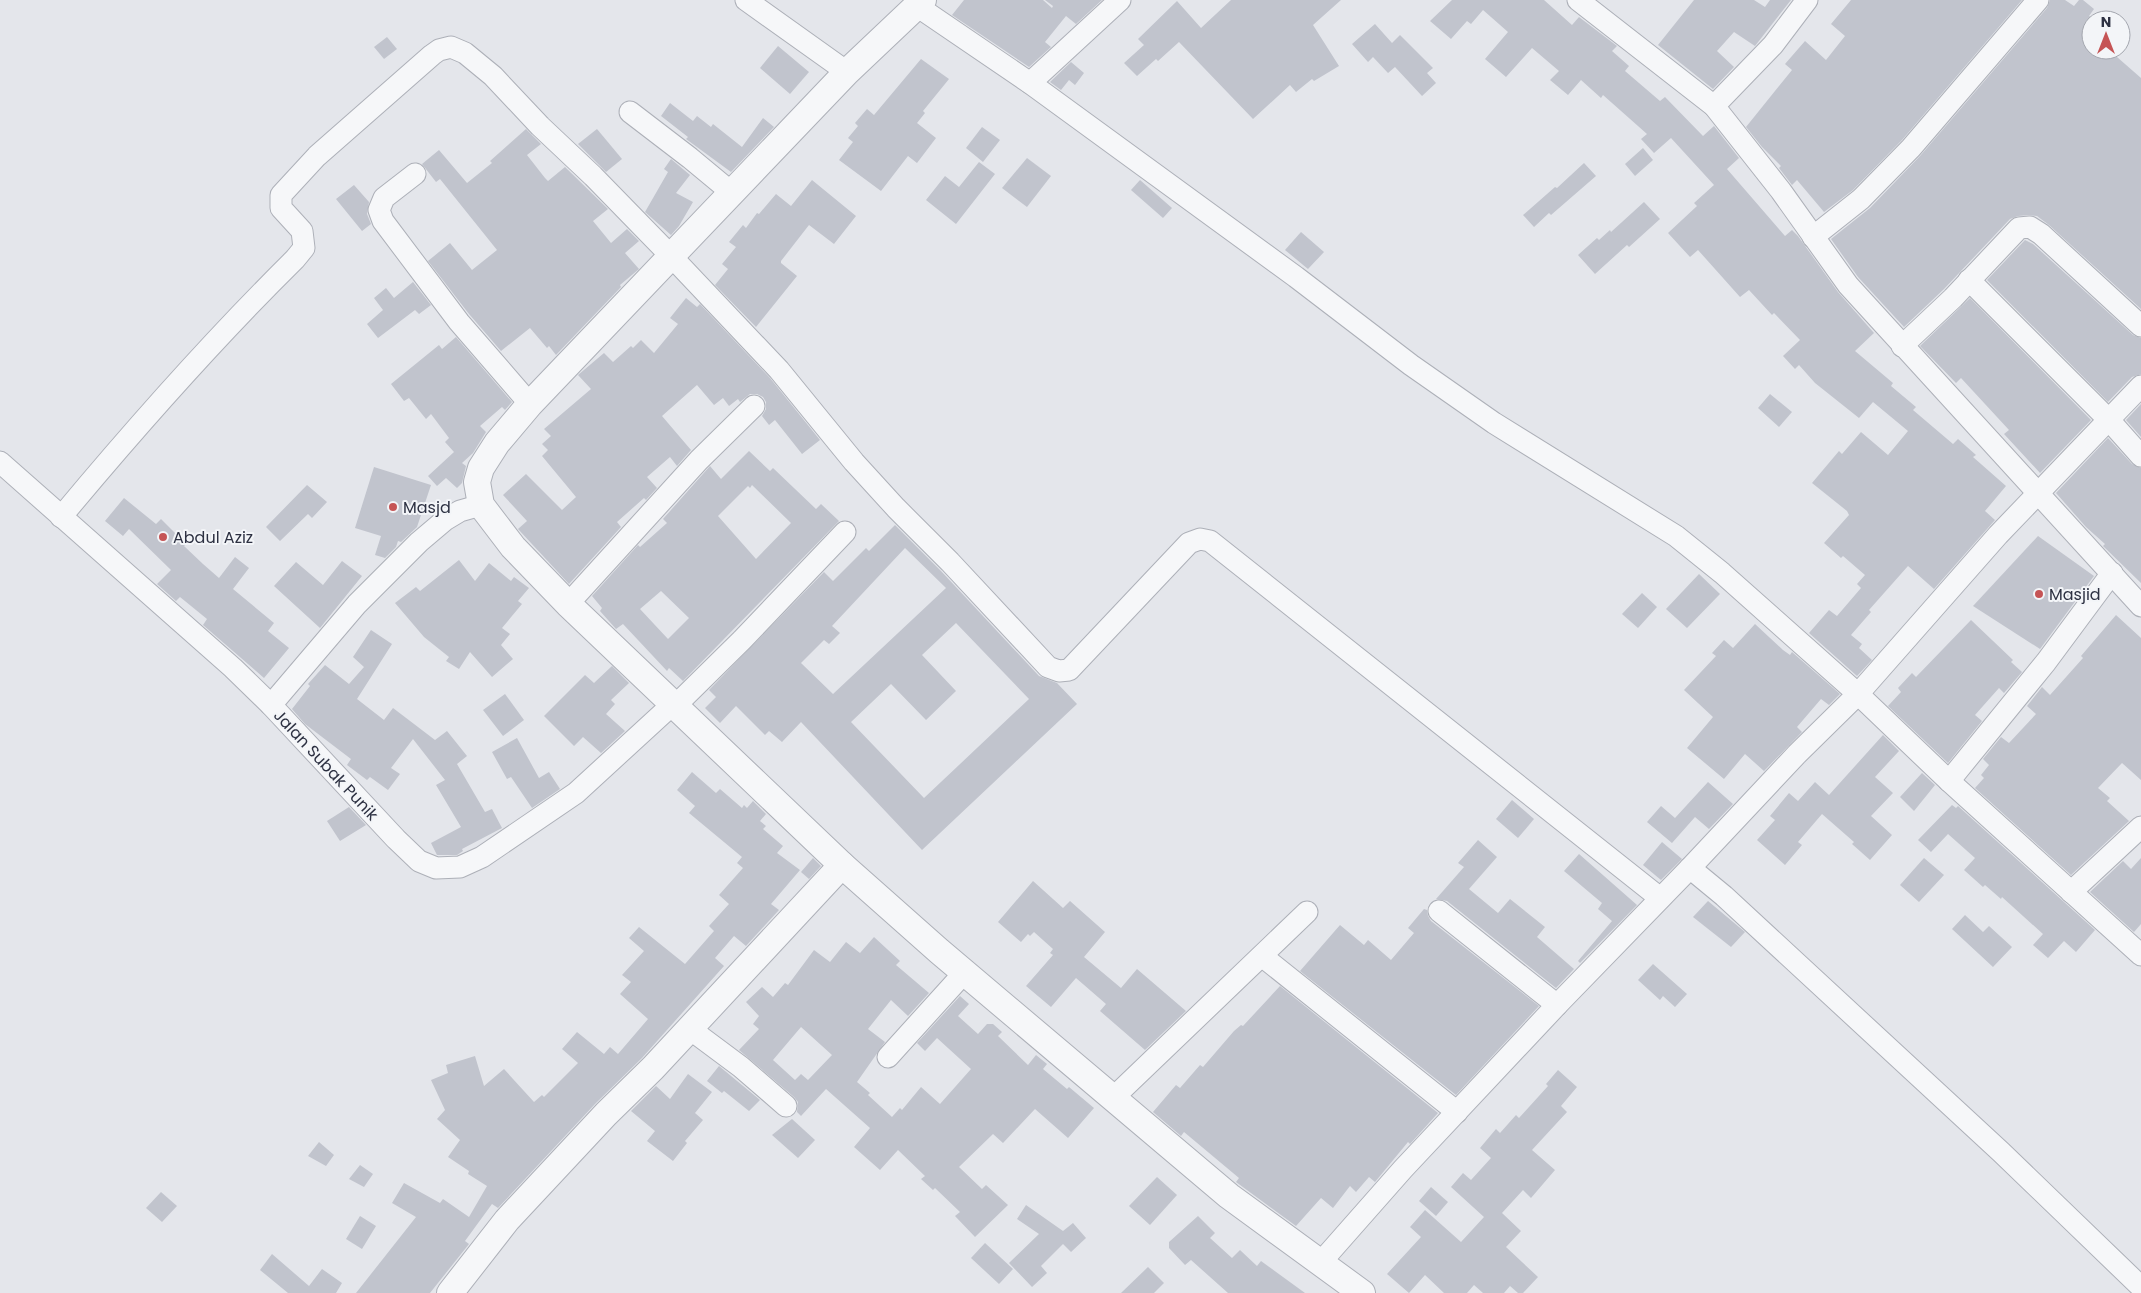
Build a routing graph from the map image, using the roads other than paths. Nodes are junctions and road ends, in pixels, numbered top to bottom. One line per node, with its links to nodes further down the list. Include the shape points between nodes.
1 (746, 0): 7 (street)
2 (1120, 0): 8 (street)
3 (1578, 0): 9 (street)
4 (1807, 0): 9 (street, via 1772,45)
5 (2038, 0): 13 (street, via 1911,148 1862,199)
6 (920, 3): 7 (street); 8 (street)
7 (847, 72): 12 (street)
8 (1030, 83): 31 (street, via 1411,365 1494,423 1676,536)
9 (1714, 106): 13 (street)
10 (630, 112): 12 (street)
11 (415, 174): 19 (street, via 384,198 379,210 383,221 459,322)
12 (731, 192): 14 (street)
13 (1813, 237): 17 (street, via 1848,286)
14 (671, 256): 19 (street); 26 (street, via 493,76 456,48 445,47 317,156 287,186 280,195 281,208 302,231 304,248 155,405); 39 (street, via 779,370 896,508 1048,667 1059,672 1069,670 1189,543 1200,539 1210,541)
15 (1969, 280): 16 (street, via 2019,228 2030,227); 17 (street); 21 (street)
16 (2141, 326)
17 (1902, 346): 24 (street)
18 (2141, 386): 21 (street)
19 (530, 404): 25 (street, via 481,468 476,482)
20 (754, 406): 29 (street, via 699,460)
21 (2109, 420): 22 (street); 24 (street)
22 (2141, 456)
23 (0, 462): 26 (street, Jalan Subak Punik)
24 (2039, 494): 28 (street); 31 (street, via 1998,535)
25 (481, 505): 29 (street, via 513,547); 32 (street, via 460,511 419,542 357,604)
26 (61, 516): 32 (street, Jalan Subak Punik)
27 (845, 532): 33 (street, Jalan Subak Punik, via 760,622)
28 (2112, 573): 30 (street); 34 (street, via 2046,662)
29 (568, 604): 33 (street)
30 (2141, 606)
31 (1858, 694): 34 (street); 37 (street)
32 (271, 705): 33 (street, Jalan Subak Punik, via 419,861 449,869 482,857 576,793)
33 (674, 705): 36 (street)
34 (1949, 781): 38 (street)
35 (2141, 827): 38 (street)
36 (842, 865): 44 (street); 46 (street)
37 (1690, 868): 39 (street); 52 (street, via 2001,1152)
38 (2071, 892): 42 (street)
39 (1660, 898): 45 (street)
40 (1439, 911): 45 (street)
41 (1307, 912): 43 (street)
42 (2141, 955)
43 (1262, 956): 48 (street); 50 (street)
44 (964, 973): 47 (street); 48 (street)
45 (1557, 1005): 50 (street)
46 (690, 1029): 49 (street); 53 (street, via 507,1220)
47 (888, 1057)
48 (1113, 1098): 51 (street, via 1229,1196)
49 (786, 1106)
50 (1457, 1112): 51 (street)
51 (1321, 1262): 54 (street)
52 (2141, 1287)
53 (450, 1293)
54 (1362, 1293)

